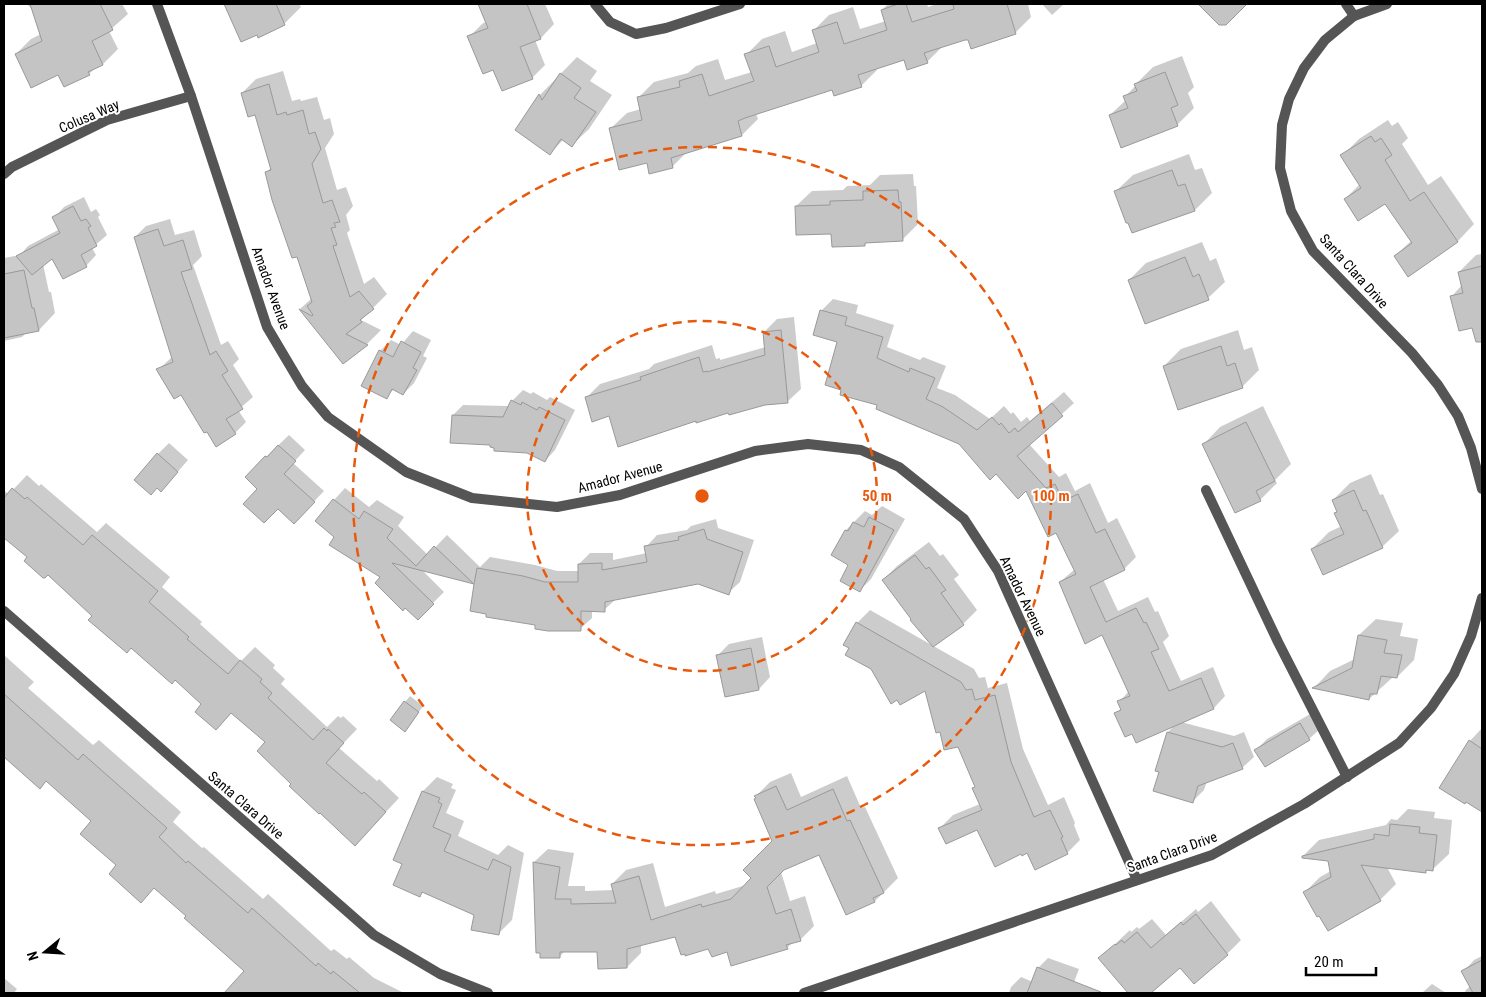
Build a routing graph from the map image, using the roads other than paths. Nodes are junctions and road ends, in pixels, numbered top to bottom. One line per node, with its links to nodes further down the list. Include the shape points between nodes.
1 (157, 4): 7 (street, Amador Avenue)
2 (595, 4): 3 (street, via 610,22 636,34 666,28)
3 (740, 4)
4 (1346, 4): 6 (street)
5 (1387, 4): 6 (street, Santa Clara Drive)
6 (1354, 16): 9 (street, Santa Clara Drive, via 1325,40 1304,68 1289,99 1282,125 1280,168 1291,211 1313,251 1412,353 1438,385 1458,416)
7 (191, 96): 8 (street, Colusa Way, via 107,120); 14 (street, Amador Avenue, via 268,327 302,386 328,417 406,472 472,498 557,507 620,494 755,451 808,444 861,450 899,467 964,519 998,570)
8 (4, 174)
9 (1482, 489)
10 (1206, 490): 13 (street)
11 (1482, 598): 13 (street, Santa Clara Drive, via 1471,636 1454,674 1431,708 1399,743)
12 (4, 611): 15 (street, Santa Clara Drive, via 374,935 440,974)
13 (1347, 777): 14 (street, Santa Clara Drive, via 1212,855)
14 (1137, 880): 16 (street, Santa Clara Drive)
15 (488, 993)
16 (804, 993)

